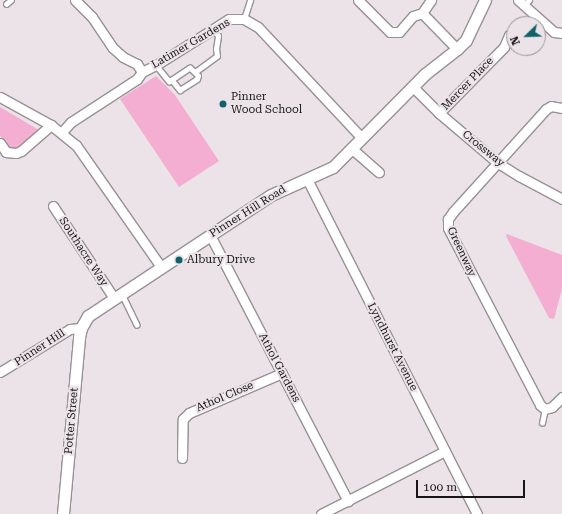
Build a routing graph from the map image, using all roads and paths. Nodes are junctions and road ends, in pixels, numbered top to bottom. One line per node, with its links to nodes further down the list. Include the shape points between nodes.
1 (11, 0): 8 (lane)
2 (75, 0): 16 (street, via 92,17 112,48 137,64)
3 (250, 0): 10 (lane)
4 (358, 0): 9 (street, via 390,32 399,32 413,16)
5 (431, 0): 9 (street)
6 (485, 0): 14 (street, Pinner Hill Road, via 466,40)
7 (523, 2): 12 (street, via 554,32)
8 (6, 4)
9 (422, 13): 14 (street)
10 (244, 19): 11 (street, Latimer Gardens, via 229,19); 25 (street, Latimer Gardens, via 258,27)
11 (213, 28): 15 (street, Latimer Gardens); 17 (lane, via 218,36 217,56)
12 (562, 34)
13 (506, 42): 22 (street, Mercer Place)
14 (457, 49): 19 (street, Pinner Hill Road)
15 (156, 65): 16 (street, Latimer Gardens); 18 (lane, via 169,81)
16 (142, 72): 24 (street, Latimer Gardens, via 137,79 71,122)
17 (195, 72): 18 (lane, via 190,68); 18 (lane, via 197,79 182,90 178,89)
18 (172, 80)
19 (412, 86): 22 (street, Crossway); 25 (street, Pinner Hill Road)
20 (0, 97): 23 (street)
21 (562, 108): 28 (street, Greenway, via 551,106 546,109)
22 (439, 113): 28 (street, Crossway)
23 (51, 125): 24 (street); 26 (street, via 16,153 6,152)
24 (62, 132): 34 (street, via 89,162)
25 (362, 138): 27 (street, Pinner Hill Road)
26 (0, 143)
27 (351, 148): 29 (street); 30 (street, Pinner Hill Road, via 333,167)
28 (498, 163): 31 (street, Crossway); 41 (street, Greenway, via 453,212 448,219 448,228 540,405)
29 (379, 172)
30 (307, 179): 33 (street, Pinner Hill Road, via 271,194); 43 (street, Lyndhurst Avenue)
31 (562, 199)
32 (53, 206): 35 (street, Southacre Way)
33 (210, 235): 34 (street, Pinner Hill Road); 39 (street, Athol Gardens)
34 (162, 267): 35 (street, Pinner Hill Road)
35 (118, 296): 36 (lane); 37 (street, Pinner Hill Road, via 88,316)
36 (137, 325)
37 (81, 328): 38 (street, Pinner Hill, via 70,329); 46 (street, Potter Street)
38 (0, 372)
39 (282, 373): 44 (street, Athol Close, via 189,413 183,419); 45 (street, Athol Gardens)
40 (562, 397): 41 (street, via 552,407)
41 (545, 409): 42 (lane)
42 (542, 423)
43 (445, 451): 45 (street); 48 (street, Lyndhurst Avenue)
44 (182, 458)
45 (348, 501): 47 (street)
46 (63, 514)
47 (321, 514)
48 (476, 514)

